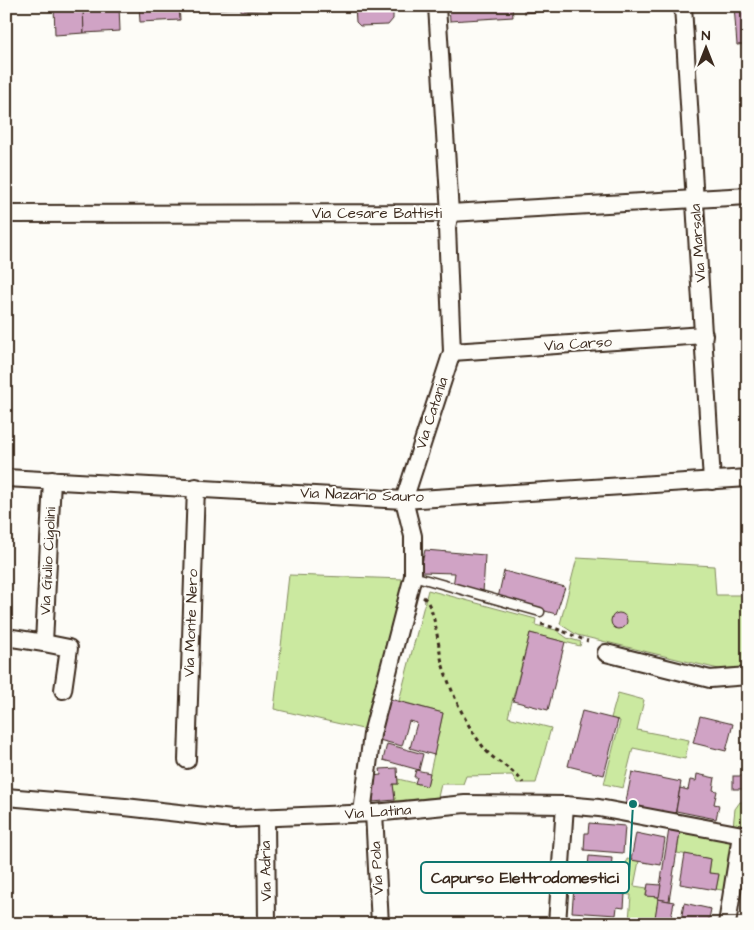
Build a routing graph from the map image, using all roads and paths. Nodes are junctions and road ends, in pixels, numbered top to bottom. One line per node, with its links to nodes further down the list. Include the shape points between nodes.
1 (437, 6): 5 (street, Via Catania)
2 (683, 6): 4 (street, Via Marsala)
3 (748, 196): 4 (street, Via Cesare Battisti)
4 (695, 200): 5 (street, Via Cesare Battisti); 7 (street, Via Marsala)
5 (450, 213): 6 (street, Via Cesare Battisti); 8 (street, Via Catania, via 447,227)
6 (6, 214)
7 (704, 335): 8 (street, Via Carso); 12 (street, Via Marsala)
8 (452, 352): 14 (street, Via Catania)
9 (6, 478): 11 (street, Via Nazario Sauro)
10 (748, 478): 12 (street, Via Nazario Sauro)
11 (52, 480): 13 (street, Via Nazario Sauro); 19 (street, Via Giulio Cigolini)
12 (712, 480): 14 (street, Via Nazario Sauro)
13 (196, 487): 14 (street, Via Nazario Sauro); 23 (street, Via Monte Nero)
14 (404, 500): 15 (street, via 413,536)
15 (411, 582): 16 (lane); 24 (path, via 426,599 434,621 442,664 461,713 484,748 518,775); 27 (street, via 372,734)
16 (540, 612): 18 (path, via 540,624)
17 (6, 637): 19 (street)
18 (588, 641)
19 (44, 643): 22 (street, via 69,648)
20 (606, 654): 21 (street, via 710,679)
21 (748, 676)
22 (63, 690)
23 (187, 760)
24 (523, 783)
25 (6, 797): 28 (street, Via Latina, via 232,819)
26 (565, 805): 27 (street, Via Latina, via 465,804); 29 (street, Via Latina, via 599,808); 32 (street)
27 (368, 813): 28 (street, Via Latina); 31 (street, Via Pola)
28 (266, 818): 30 (street, Via Adria)
29 (744, 836): 33 (street)
30 (267, 924)
31 (380, 924)
32 (557, 924)
33 (727, 924)

